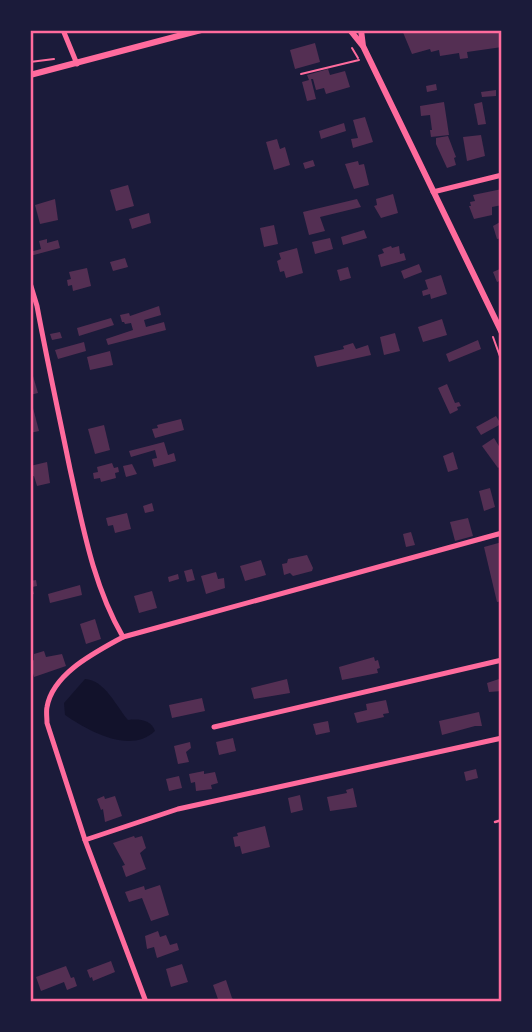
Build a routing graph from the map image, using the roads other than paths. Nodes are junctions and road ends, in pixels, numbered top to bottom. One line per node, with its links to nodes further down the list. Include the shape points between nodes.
1 (63, 30): 6 (street)
2 (201, 30): 6 (street)
3 (350, 30): 5 (street)
4 (361, 30): 5 (street)
5 (363, 46): 9 (street)
6 (77, 64): 7 (street)
7 (30, 75)
8 (502, 175): 9 (street)
9 (433, 192): 11 (street)
10 (30, 283): 13 (street, via 84,533 99,587)
11 (502, 333)
12 (502, 533): 13 (street)
13 (123, 638): 19 (street, via 89,656 66,676 46,707 47,723)
14 (502, 660): 15 (street)
15 (214, 727)
16 (502, 738): 19 (street, via 178,809)
17 (502, 820): 18 (lane)
18 (495, 822)
19 (85, 840): 20 (street)
20 (146, 1002)

